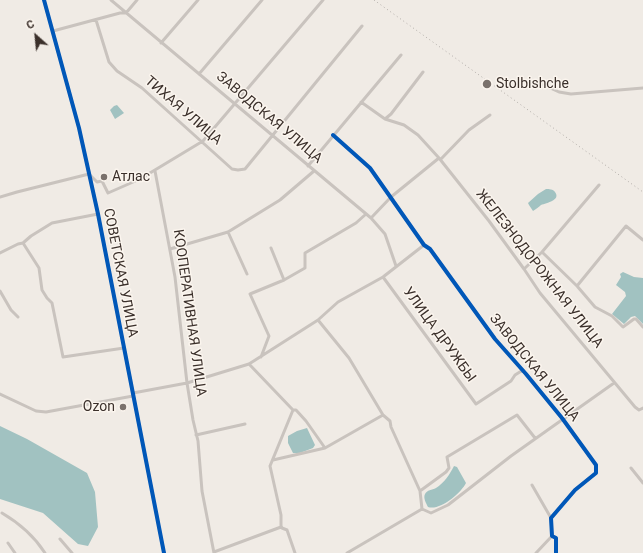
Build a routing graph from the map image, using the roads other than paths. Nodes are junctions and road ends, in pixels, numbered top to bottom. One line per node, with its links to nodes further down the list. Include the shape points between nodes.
1 (44, 0): 10 (street, СОВЕТСКАЯ УЛИЦА)
2 (111, 0): 7 (street, ЗАВОДСКАЯ УЛИЦА)
3 (138, 0): 7 (street)
4 (198, 0): 11 (street)
5 (262, 0): 14 (street)
6 (323, 0): 18 (street)
7 (126, 13): 8 (street); 11 (street, ЗАВОДСКАЯ УЛИЦА)
8 (96, 20): 10 (street); 23 (street, ТИХАЯ УЛИЦА, via 109,62)
9 (362, 26): 21 (street, ТИХАЯ УЛИЦА)
10 (53, 31): 28 (street, СОВЕТСКАЯ УЛИЦА)
11 (161, 43): 14 (street, ЗАВОДСКАЯ УЛИЦА)
12 (401, 55): 17 (street)
13 (423, 72): 20 (street)
14 (199, 74): 18 (street, ЗАВОДСКАЯ УЛИЦА)
15 (537, 82): 16 (street, via 559,92 571,94)
16 (643, 88)
17 (361, 102): 20 (street, ЖЕЛЕЗНОДОРОЖНАЯ УЛИЦА); 22 (street)
18 (234, 104): 21 (street, ЗАВОДСКАЯ УЛИЦА); 23 (street)
19 (490, 116): 24 (street, via 469,130 441,159)
20 (385, 119): 24 (street, ЖЕЛЕЗНОДОРОЖНАЯ УЛИЦА, via 404,125 418,135)
21 (271, 135): 23 (street, ТИХАЯ УЛИЦА, via 245,169 238,170 232,169); 25 (street, ЗАВОДСКАЯ УЛИЦА)
22 (333, 135): 25 (street); 31 (street, ЗАВОДСКАЯ УЛИЦА, via 370,168)
23 (203, 142): 26 (street)
24 (439, 158): 31 (street); 44 (street, ЖЕЛЕЗНОДОРОЖНАЯ УЛИЦА)
25 (308, 166): 27 (street, ЗАВОДСКАЯ УЛИЦА)
26 (155, 170): 28 (street, via 108,193 102,181 97,182); 40 (street, КООПЕРАТИВНАЯ УЛИЦА)
27 (314, 171): 33 (street, ЗАВОДСКАЯ УЛИЦА); 35 (street, via 280,200)
28 (89, 174): 30 (street); 32 (street, СОВЕТСКАЯ УЛИЦА)
29 (599, 184): 41 (street)
30 (0, 197)
31 (391, 197): 34 (street); 38 (street, ЗАВОДСКАЯ УЛИЦА)
32 (98, 214): 37 (street, via 52,223); 53 (street, СОВЕТСКАЯ УЛИЦА)
33 (366, 214): 34 (street, ЗАВОДСКАЯ УЛИЦА); 47 (street, via 356,223 305,253 305,268)
34 (371, 218): 43 (street, ЗАВОДСКАЯ УЛИЦА, via 385,234)
35 (228, 232): 40 (street); 45 (street)
36 (643, 240): 48 (street, via 626,226)
37 (23, 243): 42 (street); 53 (street, via 39,268 42,290 52,303 63,357)
38 (424, 245): 43 (street); 56 (street, ЗАВОДСКАЯ УЛИЦА, via 430,249 495,339)
39 (271, 248): 47 (street)
40 (170, 249): 57 (street, КООПЕРАТИВНАЯ УЛИЦА, via 179,301)
41 (542, 252): 44 (street); 48 (street)
42 (0, 253)
43 (396, 266): 46 (street)
44 (524, 269): 58 (street, ЖЕЛЕЗНОДОРОЖНАЯ УЛИЦА, via 540,293)
45 (247, 274)
46 (383, 277): 51 (street, via 338,302); 56 (street, УЛИЦА ДРУЖБЫ, via 476,404 512,381 515,375)
47 (284, 280): 54 (street, via 250,294 268,336)
48 (577, 286): 52 (street, via 595,306 624,327 634,319)
49 (0, 291): 50 (street)
50 (18, 317)
51 (318, 320): 54 (street); 63 (street, via 349,358)
52 (643, 327)
53 (124, 348): 60 (street, СОВЕТСКАЯ УЛИЦА)
54 (261, 357): 55 (street)
55 (249, 364): 57 (street); 62 (street)
56 (523, 370): 64 (street, ЗАВОДСКАЯ УЛИЦА)
57 (187, 383): 60 (street); 66 (street, КООПЕРАТИВНАЯ УЛИЦА)
58 (614, 383): 61 (street, ЖЕЛЕЗНОДОРОЖНАЯ УЛИЦА, via 635,408); 64 (street)
59 (0, 394): 60 (street, via 36,411 46,412)
60 (133, 394): 85 (street, СОВЕТСКАЯ УЛИЦА)
61 (643, 408)
62 (293, 410): 68 (street, via 306,421); 69 (street)
63 (384, 415): 68 (street); 73 (street, via 390,421)
64 (562, 418): 67 (street); 76 (street, ЗАВОДСКАЯ УЛИЦА, via 596,465 596,473 575,490)
65 (245, 424): 66 (street)
66 (196, 435): 81 (street, КООПЕРАТИВНАЯ УЛИЦА, via 202,491)
67 (535, 438): 73 (street, via 517,415 447,457 449,468 446,472); 74 (street, via 448,505 431,513)
68 (325, 448): 69 (street)
69 (273, 460): 77 (street, via 270,466 281,515)
70 (631, 468): 71 (street)
71 (643, 483)
72 (532, 485): 76 (street)
73 (420, 490): 74 (street)
74 (422, 509): 87 (street)
75 (2, 513): 83 (street, via 16,521)
76 (551, 518): 78 (street)
77 (281, 527): 81 (street); 86 (street, via 287,530)
78 (552, 536): 88 (street); 89 (street, via 556,538)
79 (60, 539): 84 (street)
80 (8, 544): 82 (street)
81 (214, 552)
82 (15, 553)
83 (45, 553)
84 (72, 553)
85 (164, 553)
86 (295, 553)
87 (347, 553)
88 (536, 553)
89 (556, 553)

